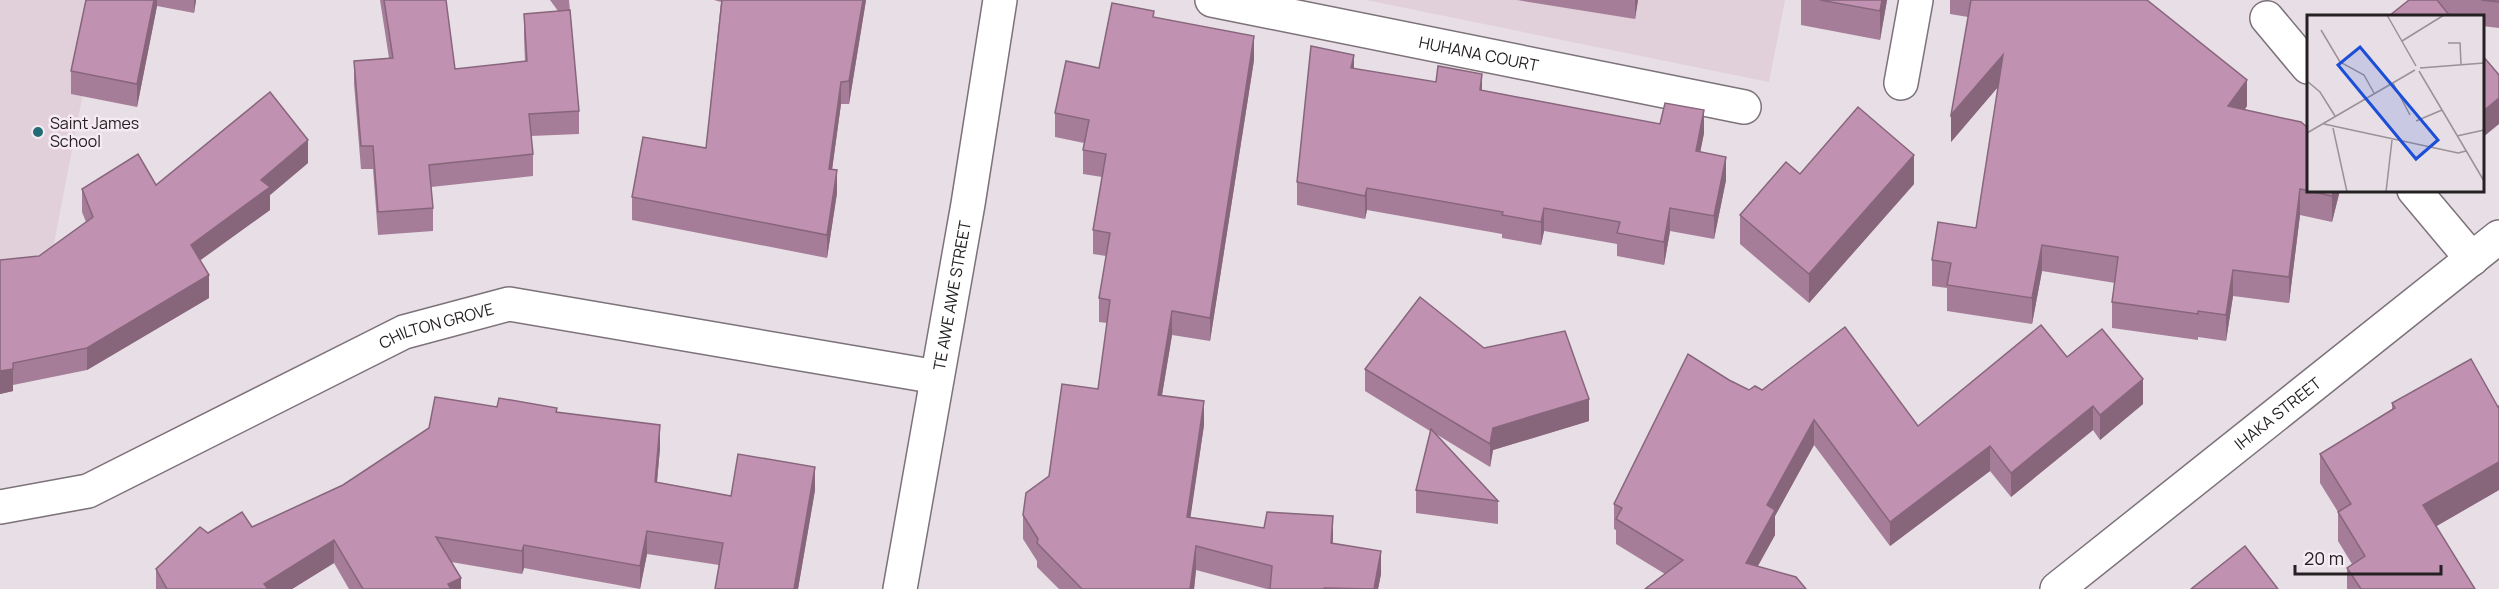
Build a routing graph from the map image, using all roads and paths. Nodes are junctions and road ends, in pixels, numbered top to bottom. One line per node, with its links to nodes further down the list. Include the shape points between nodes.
1 (1000, 0): 11 (street, TE AWE AWE STREET)
2 (1212, 0): 7 (street, HUHANA COURT)
3 (1916, 0): 6 (street)
4 (2267, 18): 5 (street)
5 (2307, 66)
6 (1901, 83)
7 (1744, 107)
8 (2416, 192): 10 (street)
9 (2499, 237): 10 (street, IHAKA STREET)
10 (2472, 259): 14 (street, IHAKA STREET)
11 (937, 377): 12 (street, CHILTON GROVE, via 509,304 404,333 88,491); 13 (street, TE AWE AWE STREET)
12 (0, 507)
13 (900, 589)
14 (2057, 589)

